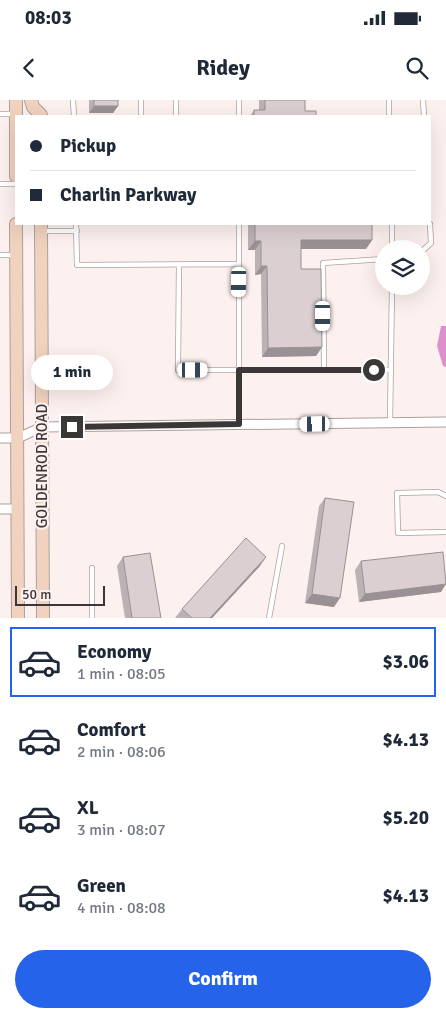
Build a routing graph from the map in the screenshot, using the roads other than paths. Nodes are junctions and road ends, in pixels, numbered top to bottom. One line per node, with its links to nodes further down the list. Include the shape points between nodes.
1 (16, 100): 11 (main road)
2 (31, 100): 12 (main road)
3 (41, 100): 13 (main road)
4 (73, 100): 14 (lane)
5 (141, 100): 15 (lane)
6 (176, 100): 16 (lane)
7 (239, 100): 17 (lane)
8 (389, 100): 18 (lane)
9 (423, 100): 19 (lane)
10 (0, 114): 11 (lane)
11 (16, 114)
12 (40, 115)
13 (41, 115)
14 (74, 115)
15 (141, 115)
16 (176, 115)
17 (239, 115)
18 (389, 115)
19 (424, 115)
20 (0, 184): 21 (lane)
21 (15, 184)
22 (16, 225): 32 (main road, GOLDENROD ROAD)
23 (76, 225): 28 (lane)
24 (239, 225): 34 (lane)
25 (392, 225): 29 (lane)
26 (430, 225): 30 (lane)
27 (41, 227): 28 (lane); 43 (main road, GOLDENROD ROAD)
28 (77, 230): 35 (lane, via 77,265)
29 (392, 240)
30 (430, 244)
31 (0, 255): 32 (lane)
32 (17, 255): 45 (main road, GOLDENROD ROAD)
33 (375, 260): 37 (lane, via 323,263)
34 (240, 264): 35 (lane); 38 (lane)
35 (179, 265): 38 (lane, via 178,370)
36 (392, 295): 39 (lane)
37 (324, 369): 38 (lane); 39 (lane)
38 (239, 370): 42 (lane)
39 (391, 370): 40 (lane)
40 (390, 422): 41 (street); 42 (street)
41 (446, 422)
42 (239, 424): 43 (street)
43 (42, 427): 45 (street); 53 (main road, GOLDENROD ROAD)
44 (0, 438): 45 (street)
45 (18, 438): 48 (main road, GOLDENROD ROAD)
46 (446, 496): 49 (lane, via 438,492 397,493 398,533)
47 (0, 509): 48 (street)
48 (18, 509): 52 (main road, GOLDENROD ROAD)
49 (446, 532)
50 (282, 546): 55 (lane)
51 (92, 568): 54 (lane)
52 (18, 618)
53 (43, 618)
54 (92, 618)
55 (270, 618)

